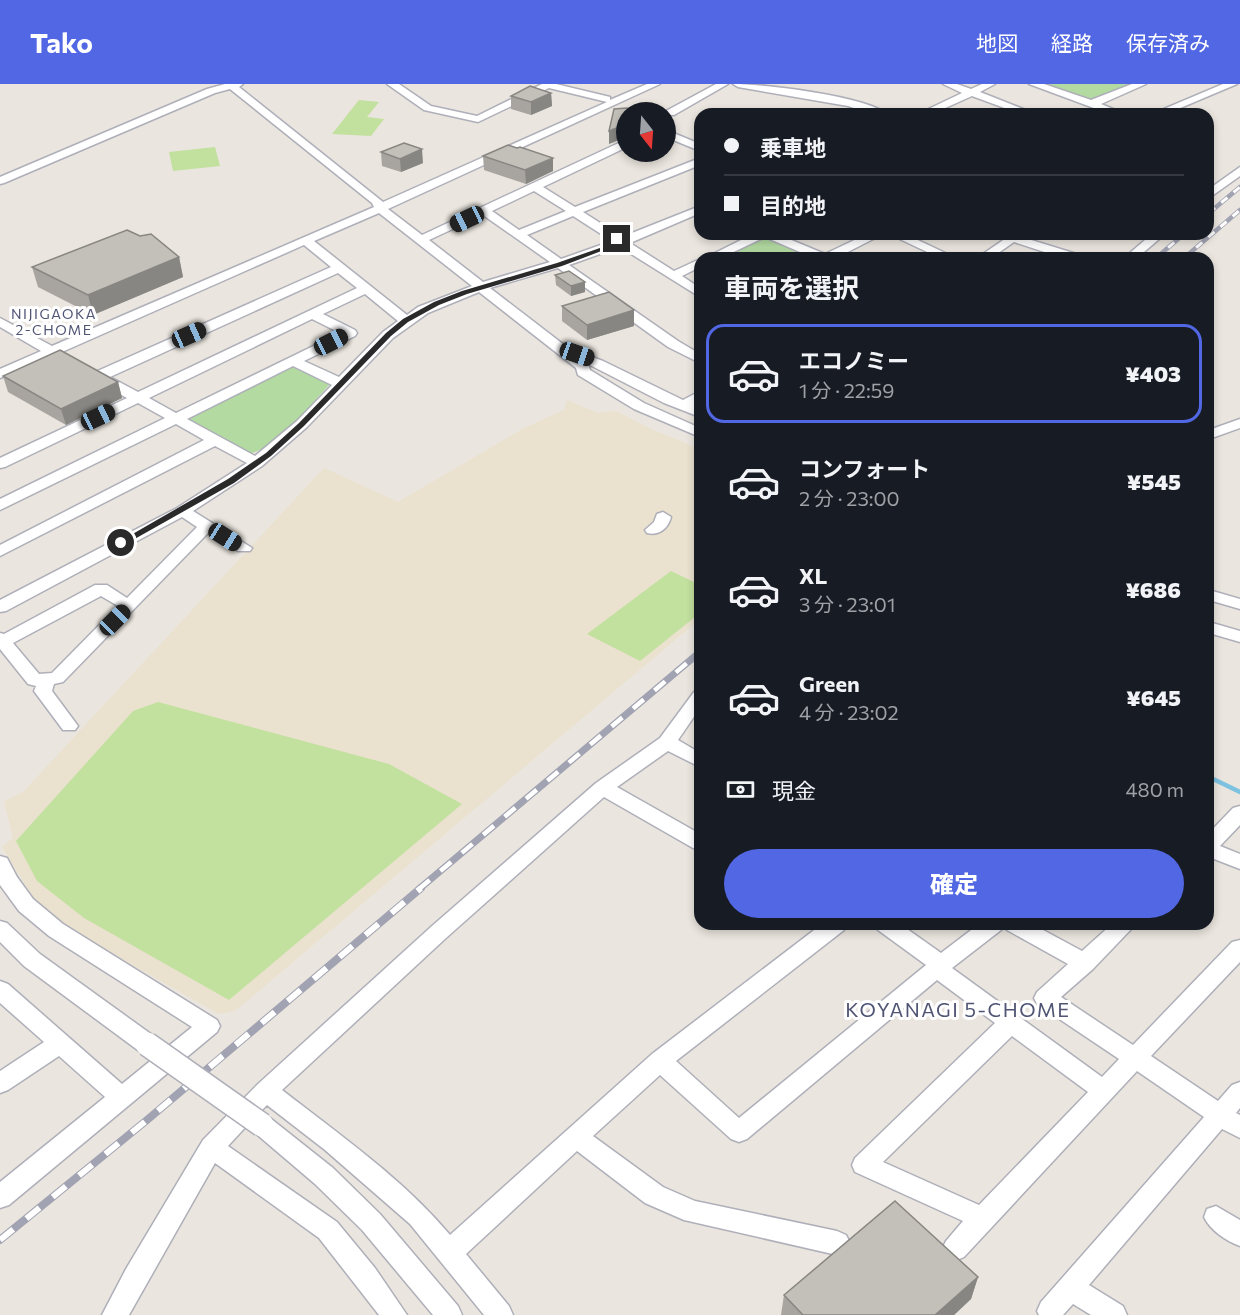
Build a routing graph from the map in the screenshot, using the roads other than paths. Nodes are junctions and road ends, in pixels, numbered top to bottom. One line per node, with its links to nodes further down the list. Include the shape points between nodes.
1 (392, 84): 14 (street, via 428,108 478,119 548,85)
2 (639, 84): 14 (street)
3 (655, 84): 14 (street)
4 (723, 84): 22 (street)
5 (738, 84): 16 (street)
6 (948, 84): 12 (street)
7 (990, 84): 12 (street)
8 (1035, 84): 15 (street)
9 (1141, 84): 15 (street)
10 (228, 85): 31 (street); 35 (street)
11 (1226, 85): 13 (street); 20 (street)
12 (971, 92): 17 (street); 18 (street)
13 (1240, 92)
14 (605, 103): 21 (street); 35 (street)
15 (1091, 104): 19 (street)
16 (865, 108)
17 (937, 108)
18 (1015, 108)
19 (1103, 108)
20 (1171, 108)
21 (616, 110)
22 (676, 110)
23 (676, 137): 25 (street)
24 (694, 139): 25 (street)
25 (687, 142): 26 (street)
26 (694, 145)
27 (616, 148): 33 (street)
28 (694, 163): 37 (street)
29 (1240, 170): 32 (street)
30 (1214, 180): 32 (street)
31 (0, 181)
32 (1224, 184): 34 (street)
33 (536, 187): 36 (street); 37 (street)
34 (1214, 191)
35 (375, 205): 40 (street); 41 (street); 68 (street)
36 (484, 211): 39 (street); 41 (street)
37 (575, 212): 39 (street); 49 (street)
38 (694, 212): 49 (street)
39 (517, 235): 57 (street)
40 (305, 240): 59 (street); 68 (street)
41 (420, 240): 61 (street)
42 (752, 240): 50 (street)
43 (780, 240): 51 (street)
44 (864, 240): 52 (street)
45 (908, 240): 53 (street)
46 (1009, 240): 54 (street)
47 (1018, 240): 55 (street)
48 (1152, 240): 56 (street)
49 (622, 242): 57 (street); 60 (street)
50 (724, 252)
51 (810, 252)
52 (838, 252)
53 (935, 252)
54 (992, 252)
55 (1057, 252)
56 (1137, 252)
57 (559, 265): 61 (street); 69 (street)
58 (694, 266): 60 (street)
59 (339, 268): 62 (street); 77 (street, via 94,375)
60 (674, 275): 63 (street)
61 (480, 287): 65 (street, via 437,303); 67 (street)
62 (365, 289): 64 (street); 65 (street)
63 (694, 289)
64 (312, 314): 71 (street, via 350,333); 77 (street)
65 (406, 321): 75 (street)
66 (0, 322): 68 (street)
67 (558, 348): 73 (street); 76 (street, via 570,374); 79 (street, via 596,360 642,388)
68 (47, 349): 70 (street); 72 (street); 74 (street)
69 (694, 356)
70 (70, 361)
71 (293, 361): 75 (street); 81 (street)
72 (0, 364)
73 (583, 367): 76 (street, via 583,372); 76 (street, via 592,368)
74 (0, 374)
75 (342, 384): 88 (street)
76 (602, 386): 82 (street); 84 (street); 87 (street, via 639,419)
77 (138, 398): 81 (street); 89 (street)
78 (694, 399): 79 (street)
79 (684, 406): 80 (street)
80 (694, 410)
81 (176, 419): 86 (street); 90 (street)
82 (694, 421)
83 (1240, 423): 85 (street)
84 (694, 430)
85 (1214, 433)
86 (216, 440): 88 (street); 94 (street)
87 (694, 442)
88 (257, 463): 91 (street)
89 (0, 464)
90 (0, 505)
91 (182, 511): 92 (street); 98 (street)
92 (207, 526): 93 (street); 97 (street)
93 (243, 548)
94 (0, 551)
95 (1214, 596): 96 (street)
96 (1240, 604)
97 (129, 606): 105 (street, via 101,589); 106 (street, via 57,678)
98 (0, 607)
99 (1214, 608): 100 (street)
100 (1240, 616)
101 (1214, 617): 102 (street)
102 (1240, 625)
103 (1214, 629): 104 (street)
104 (1240, 637)
105 (1, 640): 106 (street, via 34,680)
106 (46, 679): 108 (street, via 43,691)
107 (694, 704): 110 (street)
108 (69, 726)
109 (694, 726): 110 (street)
110 (673, 735): 111 (street); 112 (street)
111 (694, 755)
112 (603, 788): 114 (street); 134 (street, via 386,979)
113 (1240, 813): 115 (street)
114 (694, 840)
115 (1214, 842)
116 (1214, 849): 117 (street)
117 (1240, 862)
118 (0, 863): 137 (street, via 26,905 56,930 209,1026)
119 (0, 928): 152 (street, bridge, via 32,960 262,1125 324,1176 371,1222)
120 (829, 930): 132 (street)
121 (893, 930): 127 (street)
122 (986, 930): 127 (street)
123 (1025, 930): 126 (street)
124 (1120, 930): 126 (street)
125 (1240, 948): 131 (street)
126 (1085, 963): 131 (street, via 1045,998)
127 (939, 966): 129 (street); 132 (street, via 739,1132)
128 (0, 990): 130 (street)
129 (1010, 1023): 135 (street); 143 (street, via 864,1165)
130 (60, 1043): 133 (street); 137 (street)
131 (1136, 1058): 135 (street); 138 (street)
132 (660, 1061): 139 (street)
133 (0, 1083)
134 (266, 1091): 140 (street); 147 (street, via 419,1216)
135 (1104, 1091): 143 (street)
136 (1240, 1092): 138 (street)
137 (121, 1097): 141 (street)
138 (1230, 1121): 148 (street)
139 (576, 1137): 145 (street, via 654,1195 693,1212); 147 (street)
140 (211, 1147): 150 (street); 151 (street, via 328,1230)
141 (0, 1197)
142 (1216, 1217): 144 (street)
143 (982, 1218): 146 (street)
144 (1240, 1235)
145 (837, 1243)
146 (955, 1249)
147 (450, 1252): 153 (street)
148 (1070, 1288): 149 (street); 154 (street)
149 (1050, 1311)
150 (115, 1315)
151 (393, 1315)
152 (449, 1315)
153 (500, 1315)
154 (1114, 1315)

